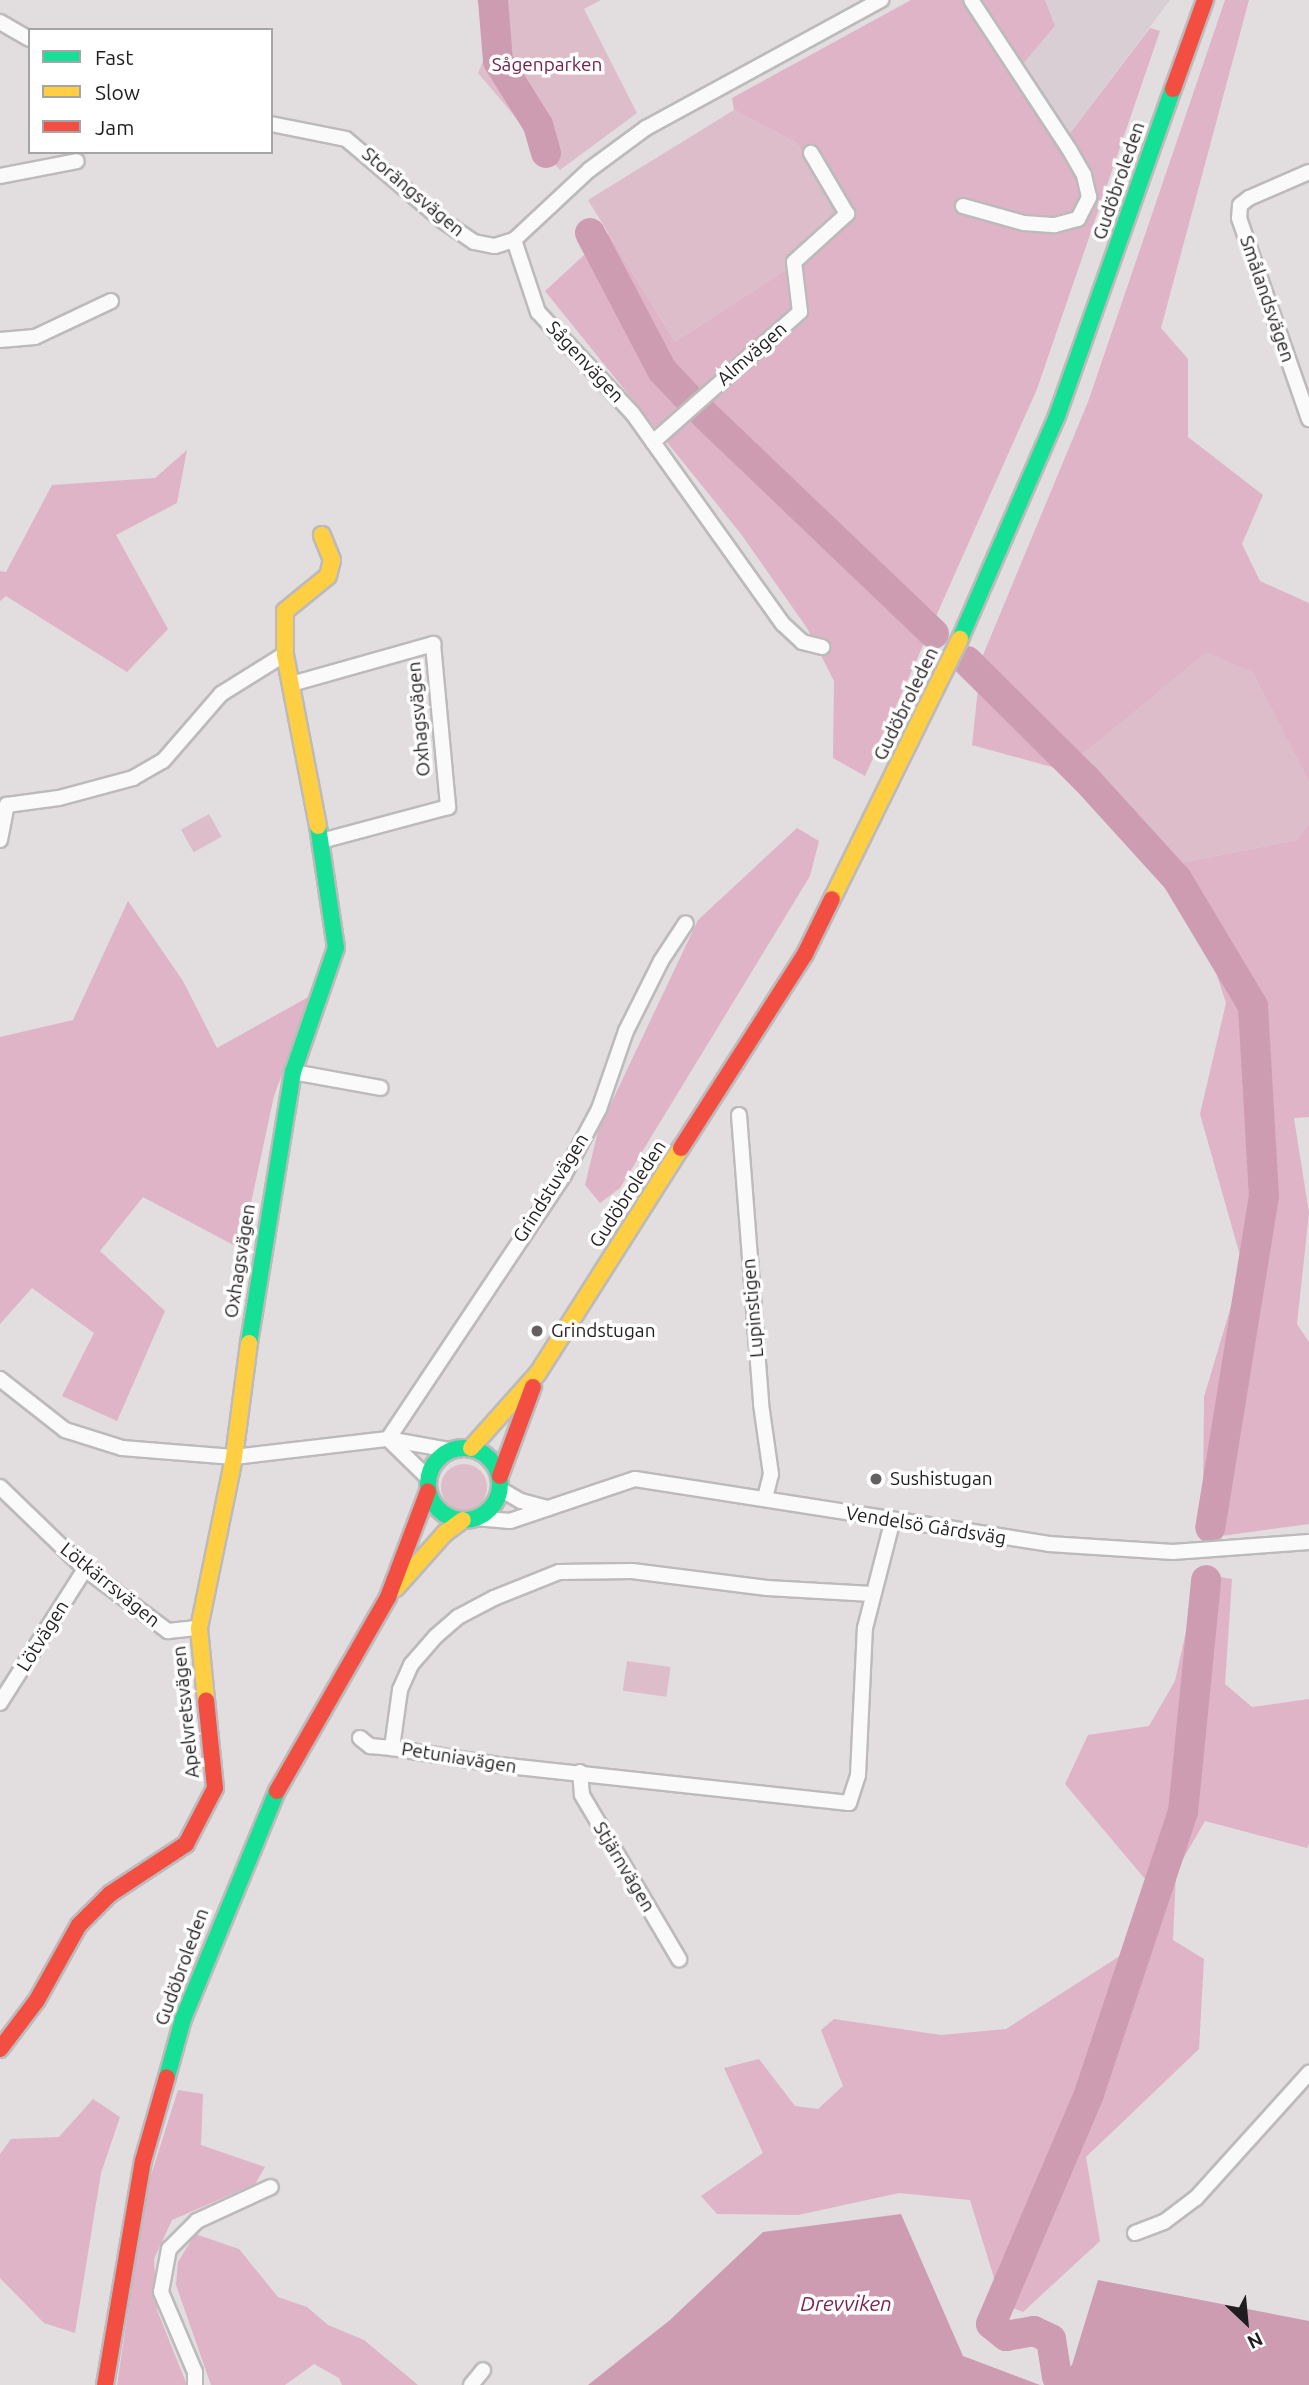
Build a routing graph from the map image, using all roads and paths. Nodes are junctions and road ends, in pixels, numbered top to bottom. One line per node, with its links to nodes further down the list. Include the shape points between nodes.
1 (881, 0): 4 (street)
2 (971, 0): 12 (street, via 1074,158 1089,197 1078,219 1055,225)
3 (1205, 0): 28 (main road, Gudöbroleden, via 1058,416 939,689 805,954)
4 (863, 4): 13 (street, via 646,128 590,170)
5 (0, 22): 6 (street)
6 (28, 37)
7 (273, 124): 13 (street, Storängsvägen, via 346,139 474,242 495,246)
8 (811, 153): 17 (street, Almvägen, via 847,214 794,262 800,312)
9 (77, 161): 11 (street)
10 (1309, 172): 16 (street, Smålandsvägen, via 1249,198 1240,205 1239,218)
11 (0, 176)
12 (964, 206)
13 (514, 240): 17 (street, Sågenvägen, via 538,312)
14 (111, 301): 15 (street, via 35,337)
15 (0, 340)
16 (1309, 419)
17 (653, 442): 19 (street, Sågenvägen, via 783,624 802,642)
18 (322, 535): 20 (main road, Oxhagsvägen, via 332,560 328,576 285,611)
19 (822, 647)
20 (285, 654): 21 (main road, Oxhagsvägen); 22 (street, via 221,694 163,761 134,778 59,798 7,805)
21 (291, 684): 23 (main road, Oxhagsvägen); 23 (street, Oxhagsvägen, via 433,644 448,807)
22 (0, 839)
23 (321, 841): 25 (main road, Oxhagsvägen, via 336,948)
24 (686, 923): 30 (street, Grindstuvägen, via 626,1031 599,1109 564,1175)
25 (293, 1072): 26 (street); 33 (main road, Oxhagsvägen)
26 (381, 1088)
27 (739, 1115): 37 (street, Lupinstigen, via 761,1404 771,1474)
28 (538, 1373): 31 (main road, Gudöbroleden); 34 (main road, Gudöbroleden)
29 (0, 1379): 33 (street, via 65,1430 122,1448)
30 (388, 1439): 32 (street); 33 (street); 35 (street)
31 (471, 1448): 32 (main road); 34 (main road, via 486,1454)
32 (450, 1450): 35 (main road, via 432,1466)
33 (234, 1457): 45 (main road, Apelvretsvägen)
34 (500, 1483): 38 (street, via 520,1501); 39 (main road, via 488,1511)
35 (428, 1485): 39 (main road, via 439,1511); 44 (main road, Gudöbroleden)
36 (0, 1487): 42 (street, Lötkärrsvägen)
37 (765, 1498): 38 (street, Vendelsö Gårdsväg, via 635,1479); 40 (street, Vendelsö Gårdsväg)
38 (550, 1508): 39 (street, Vendelsö Gårdsväg, via 510,1521)
39 (469, 1519): 44 (main road, Gudöbroleden, via 445,1533)
40 (892, 1523): 41 (street, Vendelsö Gårdsväg, via 1049,1544 1173,1552); 43 (street, Petuniavägen)
41 (1309, 1542)
42 (85, 1569): 45 (street, Lötkärrsvägen, via 168,1631); 46 (street, Lötvägen)
43 (872, 1594): 48 (street, Petuniavägen, via 767,1588 632,1571 559,1572 482,1604 436,1636 411,1665 400,1690); 49 (street, Petuniavägen, via 865,1628 858,1774 849,1803)
44 (388, 1597): 56 (main road, Gudöbroleden, via 280,1783 183,2018 142,2161)
45 (200, 1628): 51 (main road, Apelvretsvägen, via 215,1788 186,1844 110,1894 79,1925 37,2000)
46 (0, 1703)
47 (360, 1738): 48 (street, via 370,1746)
48 (392, 1748): 49 (street, Petuniavägen)
49 (580, 1772): 50 (street, Stjärnvägen, via 582,1795)
50 (679, 1959)
51 (0, 2049)
52 (1309, 2073): 54 (street, via 1196,2198 1164,2222)
53 (271, 2187): 57 (street, via 197,2221 169,2249 161,2292 195,2372)
54 (1135, 2233)
55 (484, 2370): 58 (street)
56 (105, 2385)
57 (195, 2385)
58 (471, 2385)

